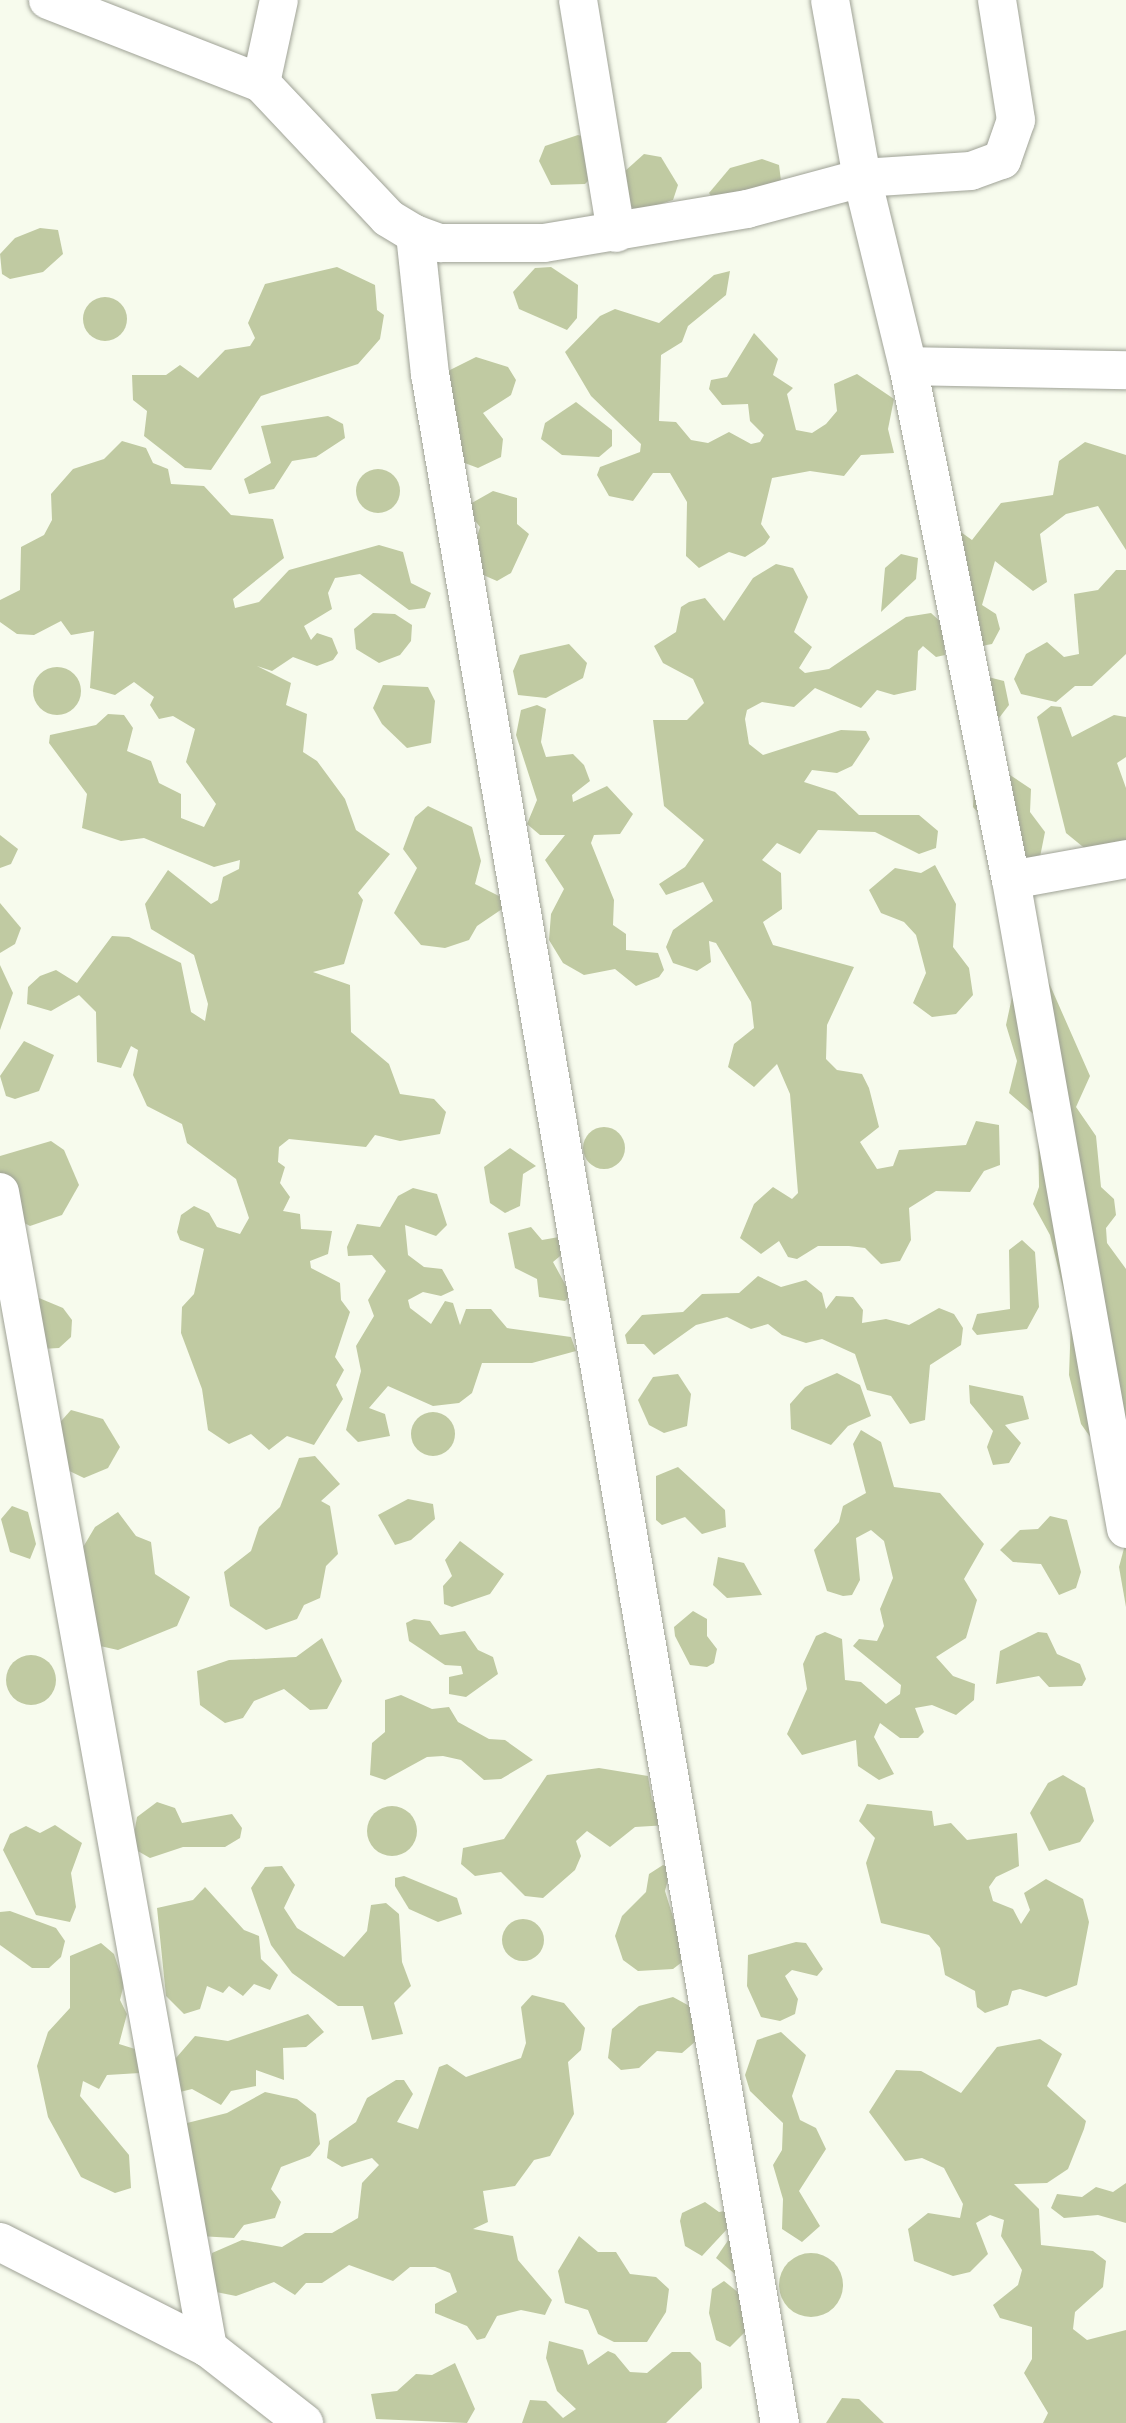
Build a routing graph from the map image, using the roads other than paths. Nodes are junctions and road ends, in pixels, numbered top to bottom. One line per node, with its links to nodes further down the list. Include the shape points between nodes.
1 (48, 0): 6 (street)
2 (279, 0): 6 (street)
3 (578, 0): 8 (street)
4 (830, 0): 7 (street)
5 (997, 0): 7 (street, via 1016,120 1002,160 971,171)
6 (261, 83): 9 (street, via 388,218)
7 (862, 178): 8 (street); 10 (street)
8 (616, 233): 9 (street, via 544,243 440,243)
9 (415, 234): 19 (street, via 430,374)
10 (908, 366): 11 (street); 13 (street)
11 (1126, 370)
12 (1126, 859): 13 (street)
13 (1011, 880): 15 (street)
14 (0, 1192): 17 (street)
15 (1126, 1529)
16 (0, 2242): 17 (street)
17 (208, 2348): 18 (street)
18 (297, 2421)
19 (780, 2423)

